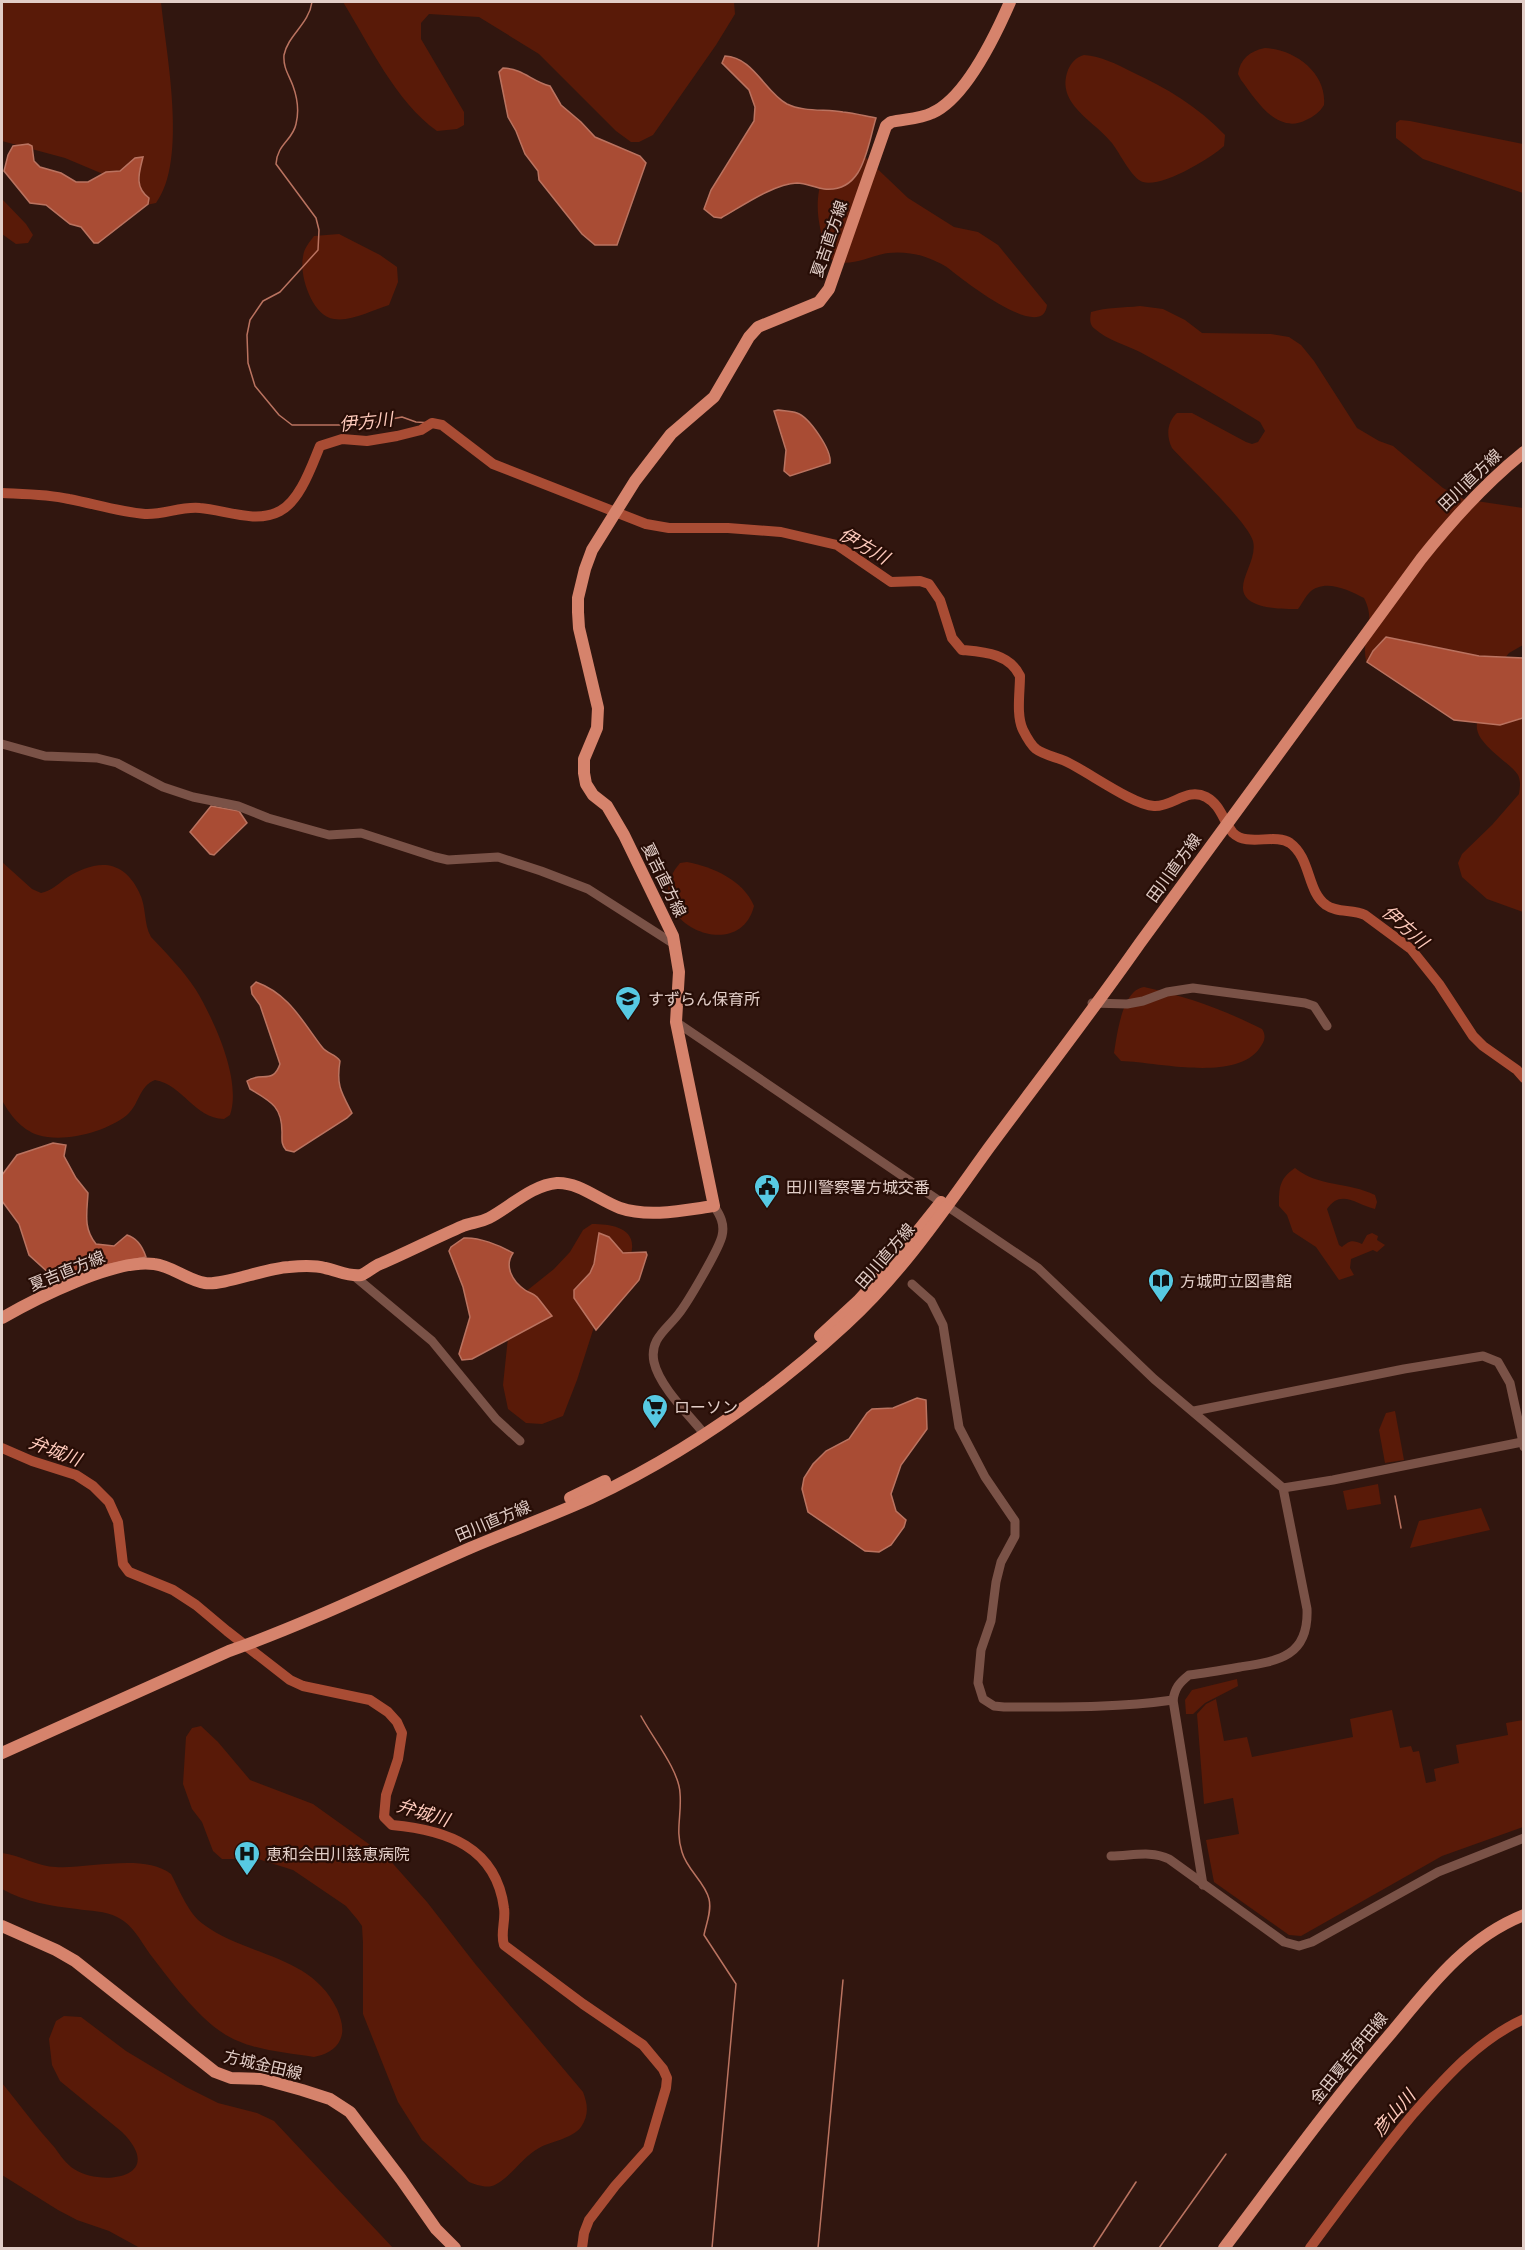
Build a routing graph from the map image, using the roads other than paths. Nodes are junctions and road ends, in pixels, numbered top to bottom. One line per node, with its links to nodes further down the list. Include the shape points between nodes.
1 (1010, 2): 6 (main road, 夏吉直方線, via 993,42 952,98 930,114 886,126 829,289 819,302 758,327 749,337 714,397 671,434 621,502 589,558 578,598 579,628 598,719 594,740 584,759 586,784 607,806 624,835)
2 (1524, 444): 5 (main road, 田川直方線, via 1475,485 1443,519)
3 (1524, 452): 5 (main road, 田川直方線, via 1479,490 1450,522)
4 (2, 744): 6 (street, via 45,756 97,758 117,763 163,787 329,835 361,832 448,860 498,857 588,889)
5 (1233, 811): 7 (main road, 田川直方線)
6 (674, 944): 8 (main road, 夏吉直方線, via 679,972)
7 (1094, 1003): 9 (street, via 1127,1004 1193,988 1305,1003 1314,1006); 10 (main road, 田川直方線, via 1074,1022)
8 (676, 1022): 10 (street); 11 (main road, 夏吉直方線)
9 (1327, 1026)
10 (944, 1204): 15 (street, via 1038,1268 1154,1379); 16 (main road, 田川直方線, via 858,1301 769,1381); 20 (main road, 田川直方線, via 896,1272 847,1324 707,1434 588,1499)
11 (714, 1206): 12 (main road, via 643,1213 620,1208 559,1183); 16 (street, via 721,1217 722,1236 682,1310 658,1336 653,1354 660,1377)
12 (354, 1275): 14 (main road, 夏吉直方線, via 322,1267 289,1266 206,1283 154,1264 134,1264 56,1290); 17 (street, via 432,1341 496,1419)
13 (912, 1284): 22 (street, via 931,1301 943,1325 959,1427 985,1477 1015,1521 1015,1536 1001,1562 992,1621 981,1650 978,1683 983,1699 1004,1707 1135,1705)
14 (2, 1318)
15 (1194, 1411): 18 (street, via 1483,1356 1498,1362 1506,1374); 19 (street)
16 (701, 1430): 20 (main road, 田川直方線, via 649,1460 519,1522 466,1542)
17 (520, 1441)
18 (1523, 1444): 19 (street)
19 (1283, 1488): 22 (street, via 1307,1609 1302,1637 1291,1653 1274,1662 1189,1675 1179,1683)
20 (266, 1634): 21 (main road, 田川直方線)
21 (228, 1649): 23 (main road, 田川直方線); 24 (main road, 田川直方線)
22 (1173, 1700): 27 (street)
23 (2, 1745)
24 (2, 1753)
25 (1524, 1838): 27 (street, via 1438,1872 1303,1945 1284,1942)
26 (1111, 1856): 27 (street, via 1160,1854)
27 (1203, 1885)
28 (1524, 1915): 31 (main road, 金田夏吉伊田線, via 1478,1940 1444,1971 1343,2089)
29 (2, 1926): 30 (main road, 方城金田線, via 75,1961 215,2072 302,2090 330,2099 350,2112 436,2229)
30 (455, 2248)
31 (1224, 2248)

